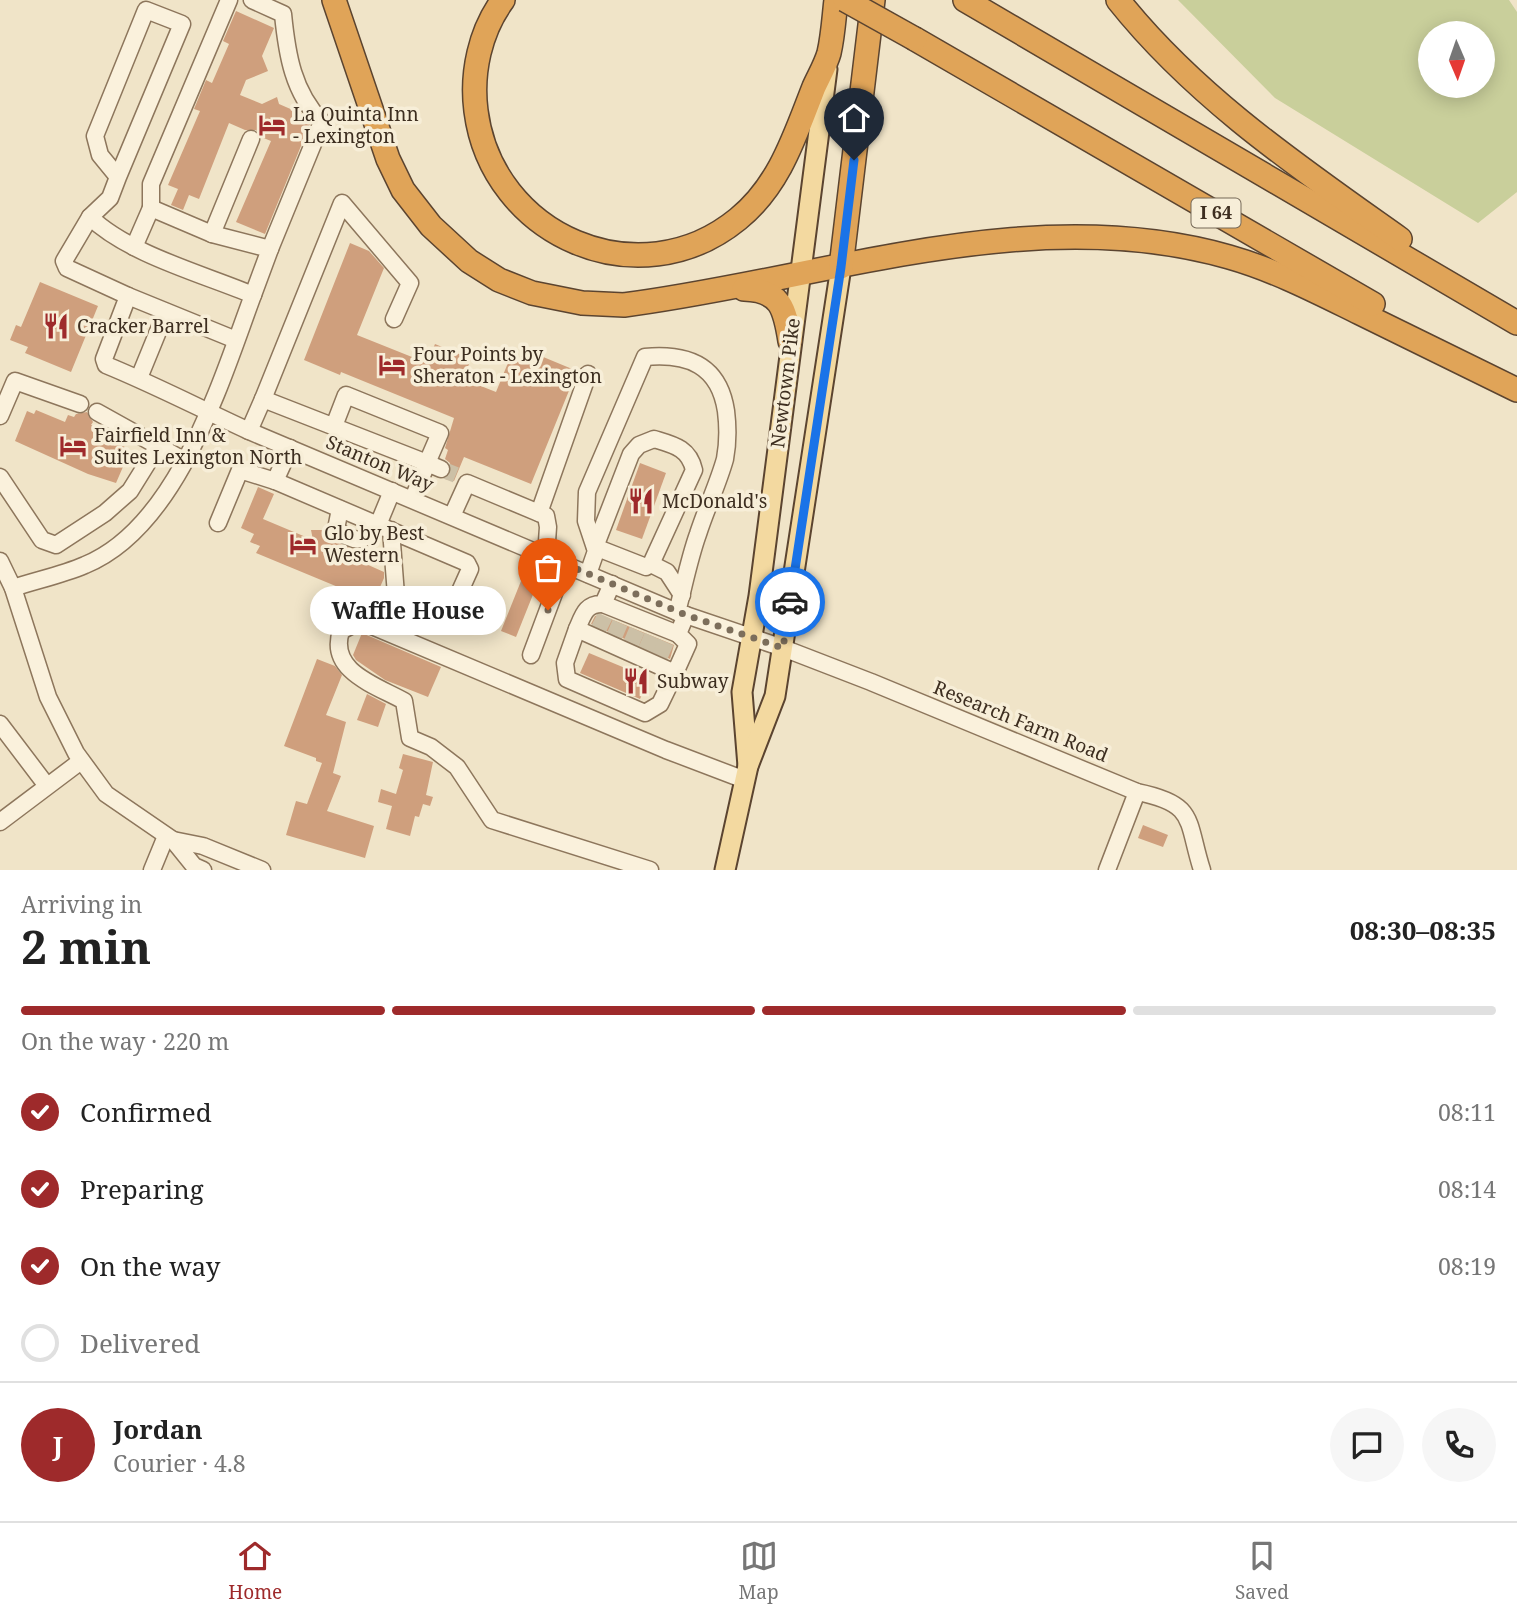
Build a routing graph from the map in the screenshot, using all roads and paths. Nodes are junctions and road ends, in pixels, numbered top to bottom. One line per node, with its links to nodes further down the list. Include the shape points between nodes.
1 (229, 0): 13 (street, via 151,184)
2 (252, 0): 17 (street, via 283,14 286,51 304,104 322,122)
3 (334, 0): 20 (highway, via 388,159 403,190 430,226 469,261 532,293 582,303 624,306)
4 (503, 0): 10 (highway, via 489,24 475,77 479,131 488,158 525,211 582,246 608,252 659,254 684,248 712,237 738,219 762,196 780,169)
5 (836, 0): 10 (highway, Newtown Pike)
6 (845, 0): 30 (highway, I 64, bridge)
7 (873, 0): 18 (highway, Newtown Pike)
8 (965, 0): 25 (highway)
9 (1118, 0): 25 (highway, via 1178,66 1281,155)
10 (829, 54): 19 (main road, Newtown Pike)
11 (251, 139): 15 (street)
12 (118, 177): 12 (street, via 181,24 146,10 95,136 100,155); 14 (street, via 110,198)
13 (151, 208): 15 (street); 16 (street)
14 (90, 217): 16 (street, via 107,233); 22 (street, via 64,261 67,268)
15 (212, 234): 17 (street)
16 (134, 247): 21 (street)
17 (270, 248): 21 (street)
18 (841, 267): 19 (highway); 30 (highway, via 1056,236 1110,237 1189,248 1289,278); 65 (main road, Newtown Pike)
19 (799, 275): 20 (highway); 27 (main road, Newtown Pike)
20 (730, 288): 27 (highway, via 755,289 772,296 784,310)
21 (253, 295): 26 (street)
22 (128, 296): 23 (street); 29 (street, Stanton Way, via 104,359 106,365)
23 (166, 312): 26 (street); 29 (street)
24 (394, 319): 31 (street, via 410,283 342,204)
25 (1517, 322)
26 (236, 340): 34 (street)
27 (790, 341): 63 (main road, Newtown Pike)
28 (587, 374): 47 (street)
29 (139, 379): 34 (street, Stanton Way)
30 (1517, 389)
31 (262, 399): 36 (street); 37 (street)
32 (80, 404): 35 (street, via 15,381)
33 (97, 412): 38 (street)
34 (209, 413): 37 (street, Stanton Way); 40 (street)
35 (0, 416)
36 (334, 426): 41 (street); 41 (street, via 346,395 439,433)
37 (249, 431): 39 (street, Stanton Way)
38 (158, 446): 40 (street); 42 (street, via 130,491 56,545 42,540)
39 (290, 448): 43 (street); 44 (street, Stanton Way)
40 (185, 461): 58 (street, via 152,512 112,550 86,565)
41 (448, 472): 45 (street); 47 (street); 48 (street)
42 (0, 477)
43 (275, 481): 46 (street); 49 (street, via 240,470)
44 (392, 491): 45 (street, Stanton Way); 50 (street)
45 (413, 499): 48 (street, Stanton Way)
46 (340, 509): 50 (street); 50 (street, via 336,529 353,541 363,541)
47 (539, 513): 52 (street, via 546,516 548,527)
48 (452, 516): 52 (street, Stanton Way)
49 (218, 523)
50 (384, 528): 50 (street, via 467,563 470,569 447,618 398,598)
51 (595, 547): 55 (street, via 646,567); 55 (street, via 631,454 654,439 678,446 694,470); 56 (street); 59 (street, via 586,522 587,492 645,357 668,355 692,361 716,378 728,429 725,458 696,537)
52 (546, 556): 54 (street, Stanton Way)
53 (0, 561): 58 (street)
54 (565, 564): 56 (street, Stanton Way); 66 (street)
55 (651, 564): 59 (street, via 667,572)
56 (588, 574): 57 (street, Stanton Way)
57 (612, 584): 60 (street, Stanton Way); 61 (street)
58 (13, 588): 69 (street, via 48,697)
59 (682, 595): 60 (street)
60 (682, 614): 63 (street, Stanton Way); 64 (street)
61 (609, 623): 62 (street); 62 (street, via 594,604); 64 (street); 64 (street)
62 (577, 629): 67 (street, via 565,663 567,678 645,713 660,704)
63 (751, 639): 65 (street, Stanton Way); 70 (main road, Newtown Pike, via 742,692)
64 (651, 642): 67 (street); 67 (street, via 688,644)
65 (783, 648): 70 (main road, Newtown Pike, via 775,696); 72 (street, Research Farm Road)
66 (531, 655)
67 (675, 673)
68 (0, 724): 71 (street)
69 (81, 761): 71 (street); 74 (street, via 106,794)
70 (747, 773): 78 (street, via 666,750 360,621 341,631 336,646 343,663 404,701 410,738 457,767 492,820); 79 (main road, Newtown Pike)
71 (47, 786): 73 (street)
72 (1138, 792): 80 (street); 81 (street, Research Farm Road, via 1167,798 1190,818)
73 (0, 822)
74 (169, 838): 75 (street); 76 (street); 77 (street)
75 (152, 870)
76 (203, 870)
77 (262, 870)
78 (650, 870)
79 (725, 870)
80 (1107, 870)
81 (1202, 870)

